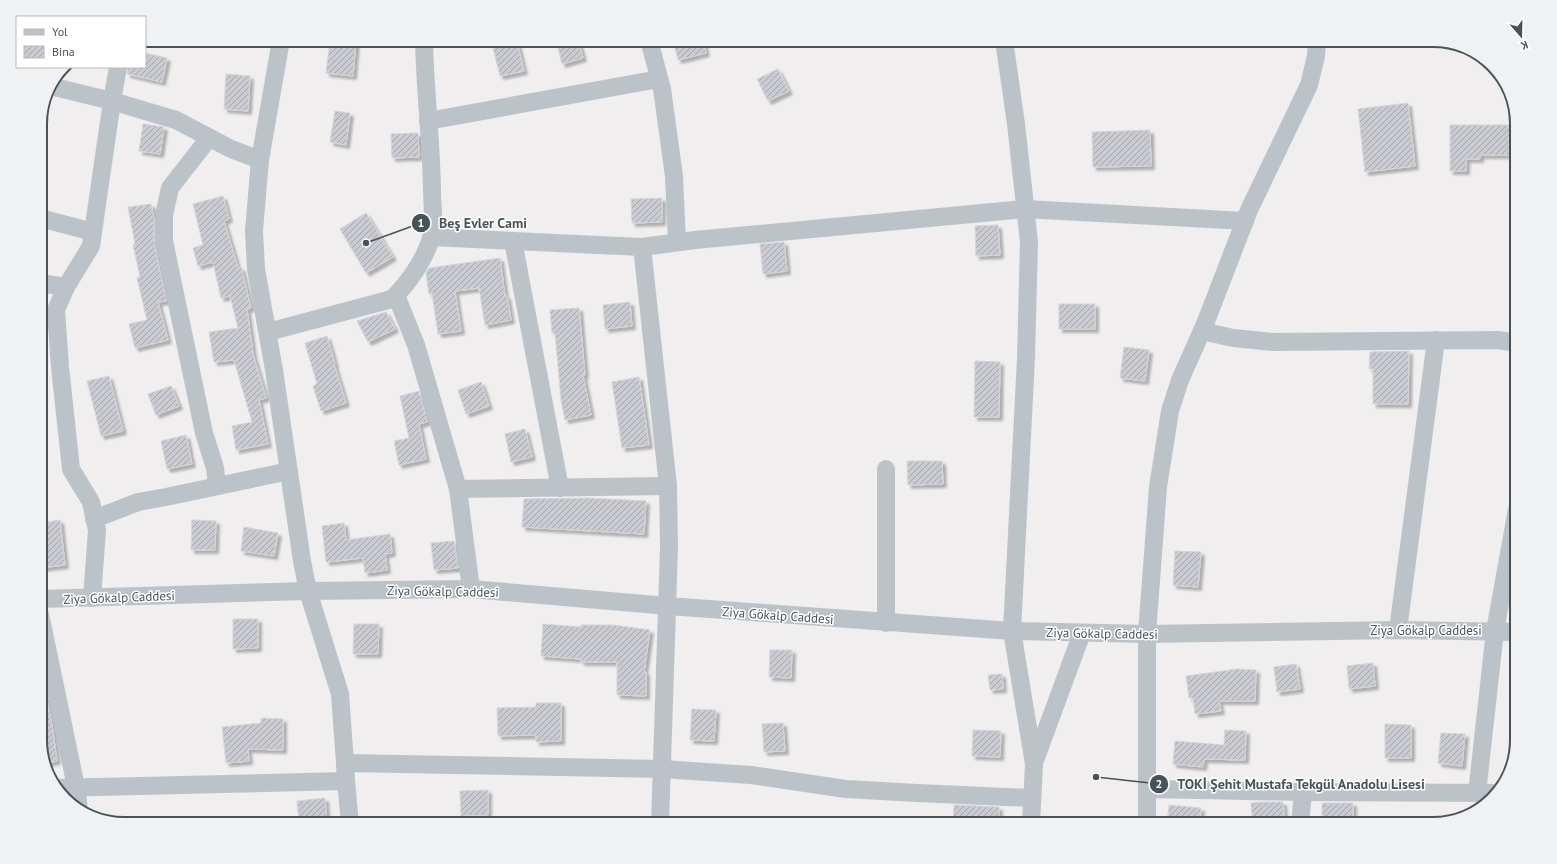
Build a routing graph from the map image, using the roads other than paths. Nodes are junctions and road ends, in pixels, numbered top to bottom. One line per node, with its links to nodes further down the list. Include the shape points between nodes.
1 (280, 47): 12 (street)
2 (424, 47): 10 (street)
3 (651, 47): 7 (street)
4 (1005, 47): 13 (street)
5 (1317, 47): 15 (street, via 1309,85)
6 (118, 68): 9 (street)
7 (659, 79): 10 (street); 19 (street, via 674,176)
8 (56, 88): 9 (street)
9 (112, 101): 11 (street, via 176,120); 16 (street)
10 (428, 121): 17 (street, via 433,216)
11 (209, 138): 12 (street, via 231,150); 30 (street, via 170,188 164,215 164,241)
12 (260, 160): 25 (street, via 254,231 256,269)
13 (1025, 208): 15 (street); 19 (street); 43 (street, via 1029,242 1026,358)
14 (47, 220): 16 (street)
15 (1245, 221): 24 (street)
16 (93, 232): 22 (street, via 91,246)
17 (431, 237): 18 (street); 23 (street, via 420,263)
18 (513, 241): 20 (street); 32 (street)
19 (677, 242): 20 (street)
20 (642, 247): 31 (street)
21 (47, 284): 22 (street)
22 (66, 287): 34 (street, via 56,310 71,470 91,502)
23 (396, 295): 25 (street, via 392,299); 33 (street, via 416,345)
24 (1202, 331): 26 (street, via 1233,338 1273,342); 47 (street, via 1180,380 1170,411 1158,487)
25 (268, 332): 29 (street)
26 (1436, 340): 27 (street); 42 (street)
27 (1510, 342)
28 (886, 469): 41 (street)
29 (289, 470): 30 (street); 37 (street)
30 (217, 486): 34 (street, via 138,502)
31 (668, 486): 32 (street); 40 (street)
32 (560, 488): 33 (street)
33 (458, 489): 36 (street)
34 (94, 519): 38 (street, via 97,530)
35 (1510, 548): 44 (street)
36 (471, 589): 37 (street, Ziya Gökalp Caddesi); 40 (street, Ziya Gökalp Caddesi)
37 (308, 591): 38 (street, Ziya Gökalp Caddesi); 49 (street, via 340,694)
38 (92, 598): 39 (street, Ziya Gökalp Caddesi)
39 (47, 599)
40 (668, 606): 41 (street, Ziya Gökalp Caddesi); 51 (street)
41 (886, 623): 43 (street, Ziya Gökalp Caddesi)
42 (1398, 630): 44 (street, Ziya Gökalp Caddesi); 47 (street, Ziya Gökalp Caddesi)
43 (1012, 631): 46 (street, Ziya Gökalp Caddesi); 50 (street)
44 (1495, 631): 45 (street, Ziya Gökalp Caddesi); 57 (street)
45 (1510, 632)
46 (1082, 633): 47 (street, Ziya Gökalp Caddesi); 50 (street)
47 (1147, 634): 55 (street)
48 (47, 648): 53 (street)
49 (345, 763): 51 (street); 52 (street)
50 (1034, 764): 59 (street)
51 (662, 769): 59 (street, via 751,775 846,788); 62 (street)
52 (346, 782): 53 (street); 61 (street)
53 (76, 787): 54 (street); 60 (street)
54 (63, 788)
55 (1148, 789): 56 (street); 64 (street)
56 (1303, 792): 57 (street); 65 (street)
57 (1477, 793): 58 (street)
58 (1489, 793)
59 (1032, 798): 63 (street)
60 (78, 802)
61 (349, 817)
62 (660, 817)
63 (1031, 817)
64 (1147, 817)
65 (1301, 817)

